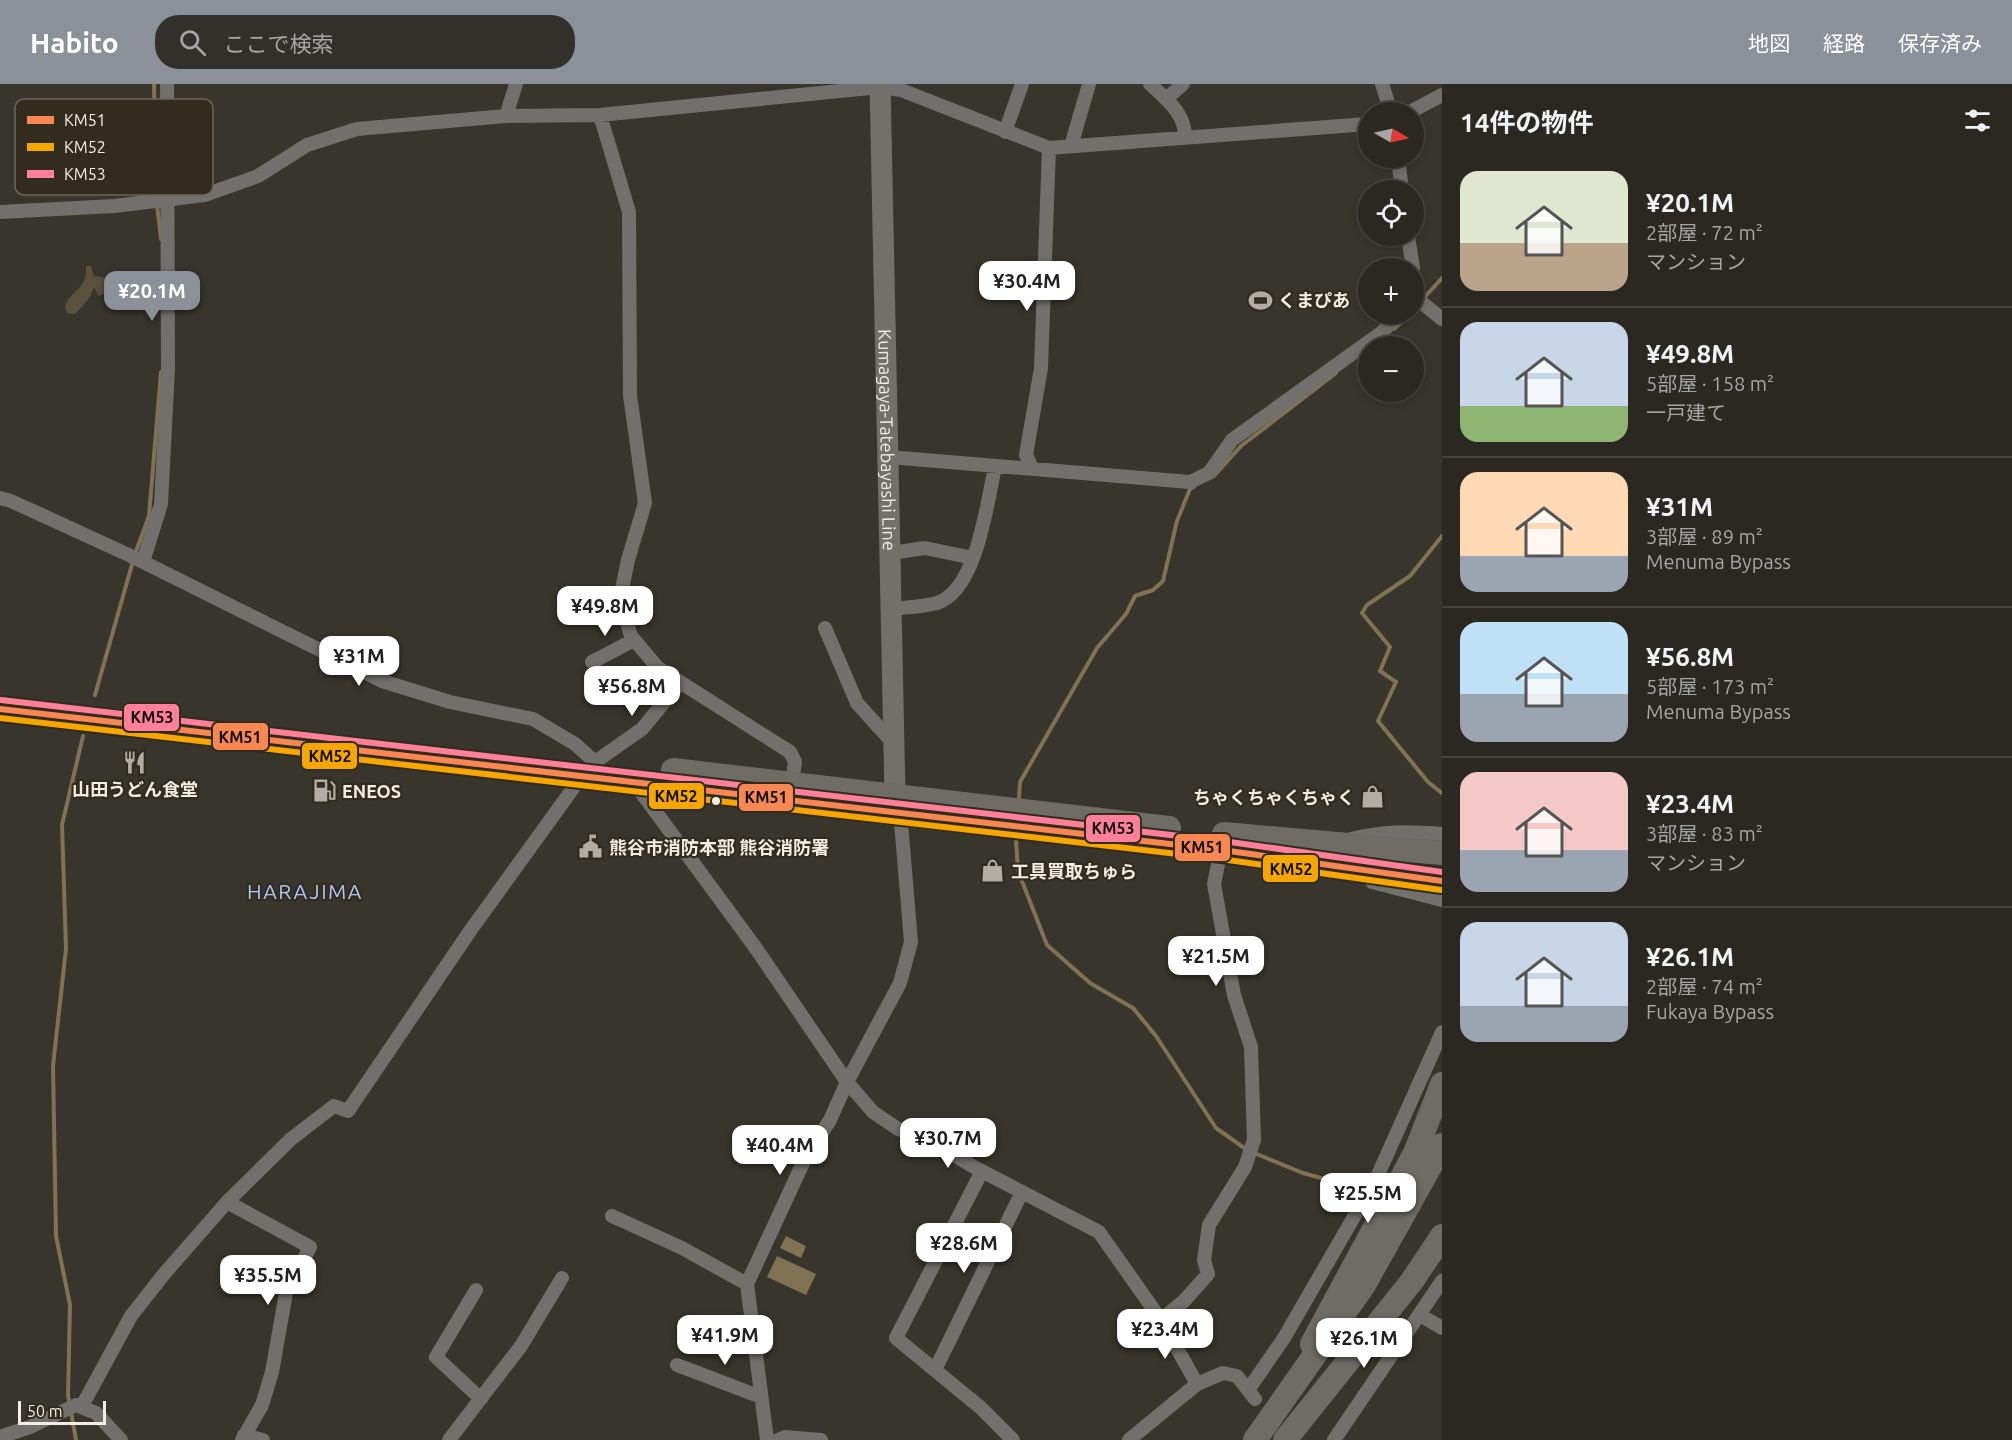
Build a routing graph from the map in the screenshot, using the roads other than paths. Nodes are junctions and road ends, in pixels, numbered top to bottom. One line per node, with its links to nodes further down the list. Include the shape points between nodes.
1 (167, 84): 10 (street)
2 (516, 84): 15 (street)
3 (1022, 84): 17 (street)
4 (1089, 84): 19 (street)
5 (1150, 84): 11 (street)
6 (1183, 84): 11 (street)
7 (1382, 84): 12 (street)
8 (880, 86): 14 (street); 17 (street, via 901,90); 29 (main road, Kumagaya-Tatebayashi Line)
9 (1442, 95): 13 (street)
10 (167, 99)
11 (1166, 99): 18 (street, via 1185,123)
12 (1388, 102)
13 (1424, 105)
14 (600, 115): 15 (street); 38 (street, via 629,212 630,395 645,503 620,599)
15 (506, 117): 21 (street, via 357,129 307,145 258,176)
16 (1358, 125): 18 (street)
17 (1005, 132): 20 (street)
18 (1185, 137): 19 (street)
19 (1071, 146): 20 (street)
20 (1049, 148): 31 (street, via 1041,368 1026,455)
21 (213, 192)
22 (166, 195): 24 (street)
23 (206, 195): 24 (street)
24 (166, 201): 25 (street); 35 (street, via 168,369 161,504)
25 (0, 213)
26 (1424, 306): 27 (street)
27 (1442, 319)
28 (1390, 324): 31 (street, via 1232,440 1209,473 1190,482)
29 (889, 457): 30 (street); 33 (main road, Kumagaya-Tatebayashi Line)
30 (995, 467): 31 (street); 34 (street)
31 (1032, 468)
32 (0, 498): 35 (street)
33 (891, 553): 34 (street, via 925,548); 36 (main road, Kumagaya-Tatebayashi Line)
34 (973, 558): 36 (street, via 954,591 939,602)
35 (137, 559): 44 (street, via 382,681 450,702 533,719 575,744)
36 (892, 609): 43 (main road, Kumagaya-Tatebayashi Line)
37 (825, 628): 43 (street, via 857,703)
38 (634, 640): 39 (street); 40 (street, via 658,668)
39 (592, 662)
40 (680, 683): 44 (street, via 642,729); 46 (street, via 790,753 795,762)
41 (0, 694): 44 (highway)
42 (0, 710): 44 (highway)
43 (894, 744): 47 (main road, Kumagaya-Tatebayashi Line)
44 (593, 772): 45 (highway); 46 (highway); 62 (street, via 471,931 348,1111 334,1106 291,1139)
45 (632, 781): 47 (highway); 56 (street, via 755,947)
46 (792, 783): 47 (highway)
47 (898, 805): 49 (highway); 56 (street, via 911,942 900,983)
48 (1442, 834): 50 (street, via 1399,830)
49 (1223, 842): 50 (highway); 52 (highway); 70 (street, via 1214,884 1234,995 1251,1047 1251,1150 1245,1167 1209,1225 1204,1260 1208,1274)
50 (1331, 844): 51 (highway)
51 (1442, 853)
52 (1293, 860): 53 (highway); 54 (street, via 1292,869 1380,883)
53 (1442, 881)
54 (1442, 900)
55 (1442, 1032): 74 (street, via 1377,1177 1251,1395 1237,1376 1223,1373)
56 (847, 1082): 59 (street, via 873,1112 898,1129 929,1140); 67 (street)
57 (1442, 1084): 88 (highway, bridge, via 1415,1153 1307,1353)
58 (1442, 1145): 88 (highway, bridge, via 1364,1285)
59 (982, 1171): 61 (street); 73 (street, via 896,1338)
60 (1442, 1175): 89 (highway, via 1376,1291)
61 (1022, 1192): 70 (street, via 1099,1232); 73 (street)
62 (227, 1202): 77 (street, via 131,1316); 79 (street, via 310,1247 286,1293 272,1372 262,1405)
63 (612, 1216): 67 (street)
64 (1442, 1236): 90 (highway, via 1412,1281)
65 (562, 1278): 76 (street, via 522,1346)
66 (1442, 1281): 69 (street)
67 (747, 1284): 75 (street)
68 (476, 1290): 76 (street, via 436,1357)
69 (1420, 1315): 71 (street); 91 (street)
70 (1161, 1320): 74 (street)
71 (1442, 1328)
72 (677, 1365): 75 (street)
73 (935, 1370): 86 (street)
74 (1197, 1384): 87 (street)
75 (761, 1397): 83 (street)
76 (481, 1399): 82 (street)
77 (79, 1406): 78 (street); 80 (street, via 96,1413)
78 (0, 1437)
79 (243, 1437): 81 (street)
80 (121, 1440)
81 (264, 1440)
82 (449, 1440)
83 (767, 1440)
84 (778, 1440): 85 (street)
85 (821, 1440)
86 (1013, 1440)
87 (1129, 1440)
88 (1254, 1440)
89 (1272, 1440)
90 (1285, 1440)
91 (1334, 1440)

